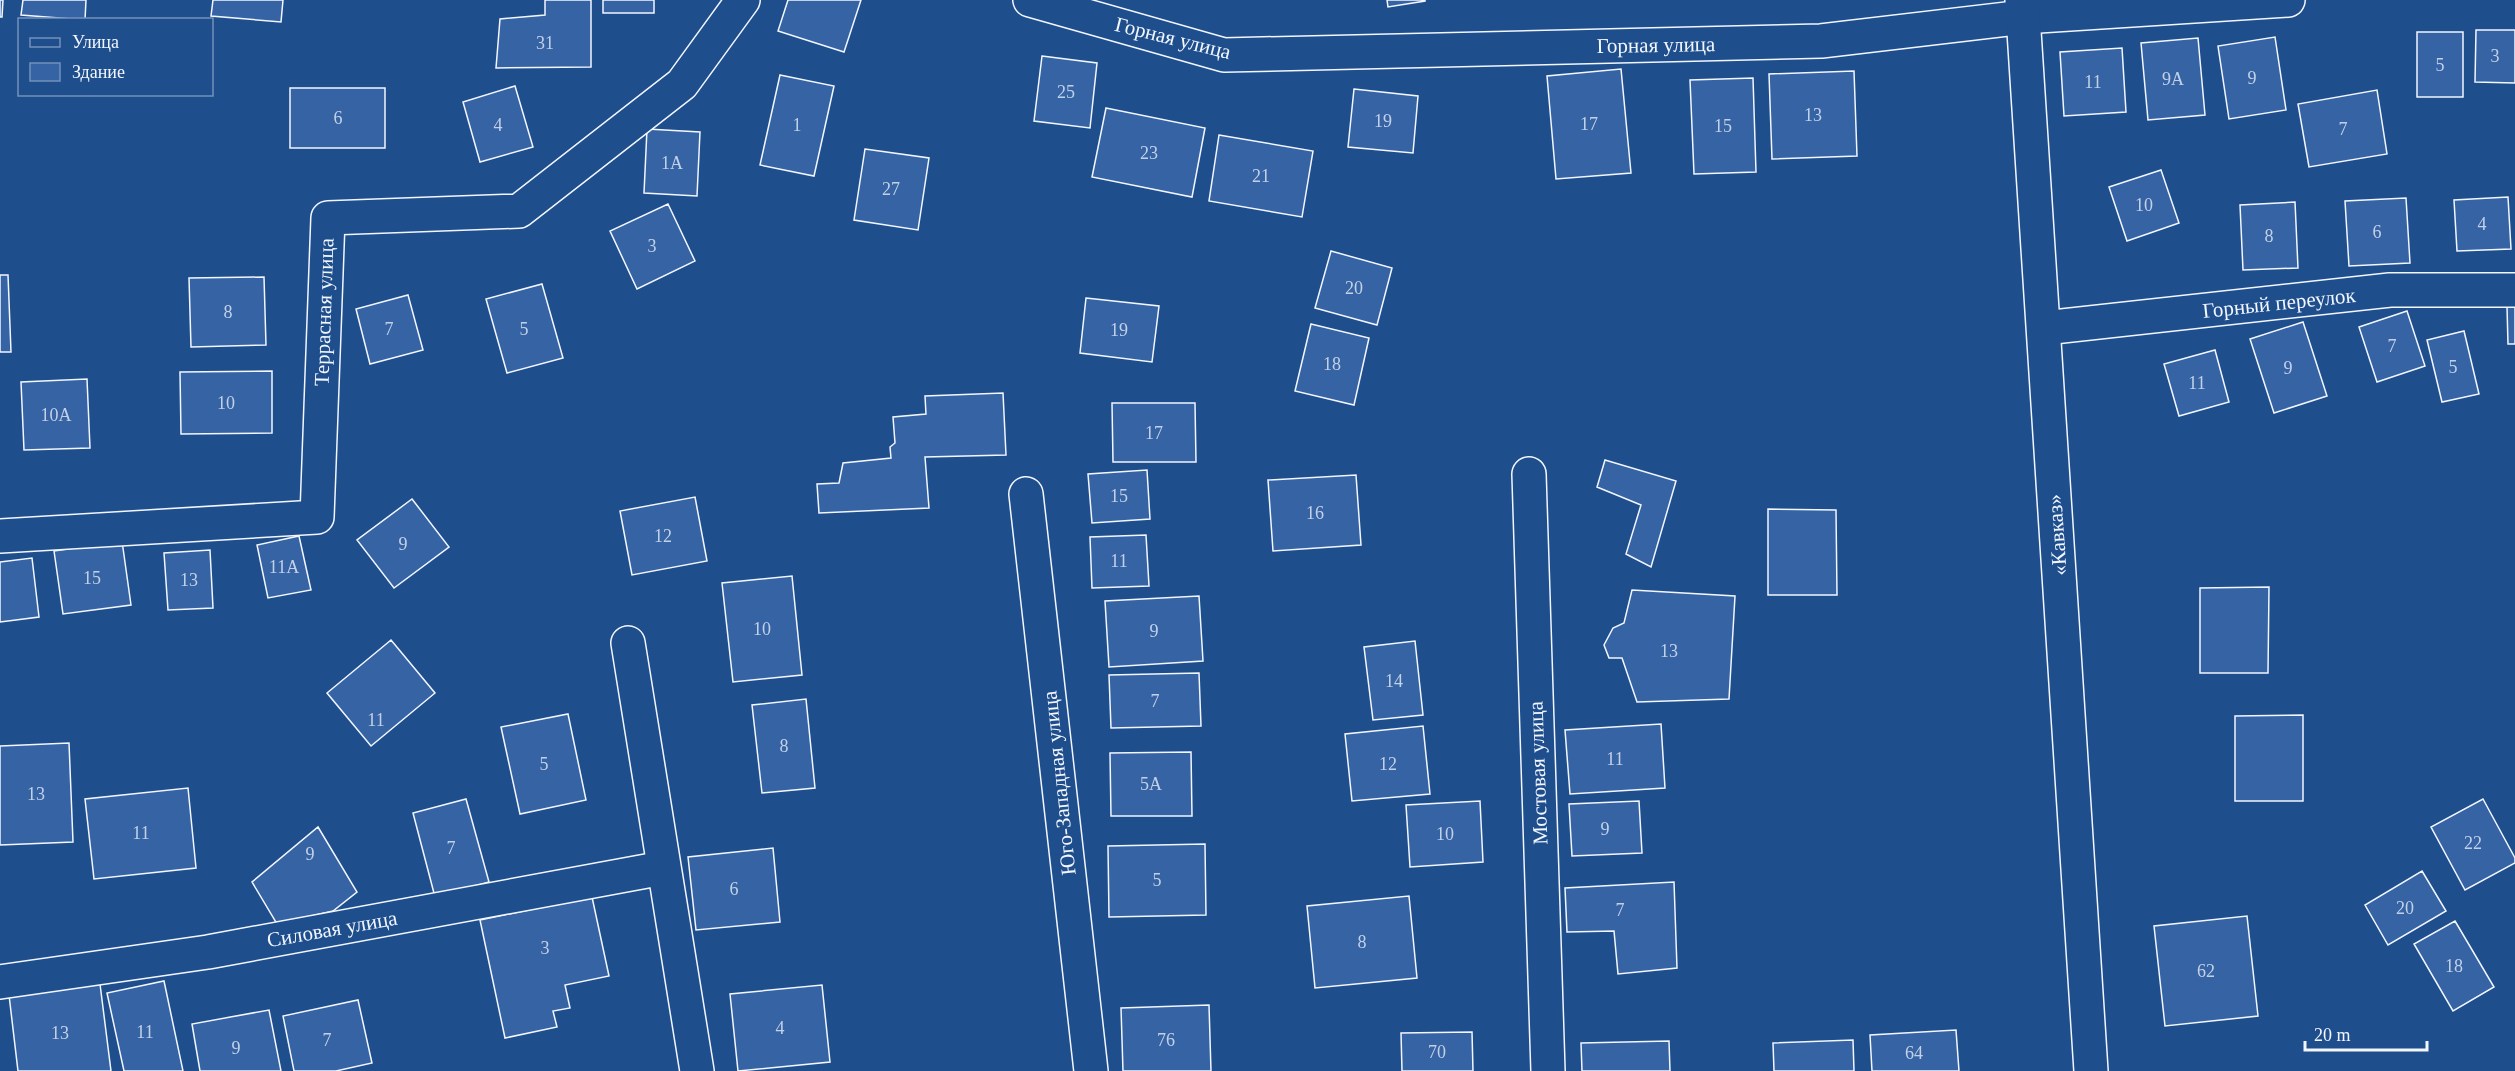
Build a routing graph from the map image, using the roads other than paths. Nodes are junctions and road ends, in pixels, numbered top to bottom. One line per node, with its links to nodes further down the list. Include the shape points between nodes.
1 (743, 0): 9 (main road, Террасная улица, via 681,84 519,211 328,218 317,517)
2 (1030, 0): 4 (main road, Горная улица, via 1224,55 1821,41)
3 (2288, 0): 4 (main road, Горная улица)
4 (2023, 9): 6 (main road, «Кавказ»)
5 (2515, 290): 6 (main road, Горный переулок, via 2390,290)
6 (2044, 328): 16 (main road, «Кавказ»)
7 (1529, 474): 15 (main road, Мостовая улица)
8 (1026, 494): 14 (main road, Юго-Западная улица)
9 (0, 536)
10 (628, 643): 11 (main road)
11 (663, 868): 12 (main road, Силовая улица, via 208,952); 13 (main road)
12 (0, 982)
13 (698, 1071)
14 (1091, 1071)
15 (1548, 1071)
16 (2091, 1071)

